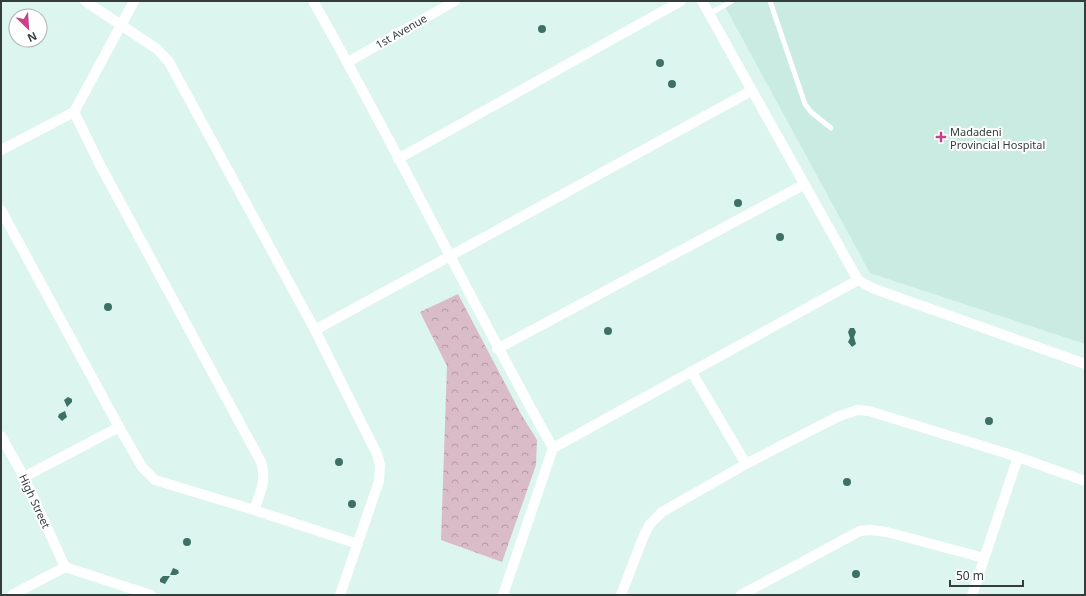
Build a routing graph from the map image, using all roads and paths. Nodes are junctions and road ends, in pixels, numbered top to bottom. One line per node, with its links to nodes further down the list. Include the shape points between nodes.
1 (85, 1): 10 (street)
2 (134, 1): 10 (street)
3 (313, 1): 11 (street)
4 (455, 1): 11 (street, 1st Avenue)
5 (681, 1): 16 (street)
6 (702, 1): 9 (street)
7 (732, 1): 9 (lane)
8 (770, 1): 14 (lane, via 805,104)
9 (709, 14): 12 (street)
10 (122, 25): 13 (street); 21 (street, via 157,49 169,62)
11 (348, 62): 16 (street)
12 (751, 91): 17 (street); 19 (street)
13 (74, 112): 15 (street); 32 (street, via 100,165 261,462 264,482)
14 (830, 128)
15 (1, 150)
16 (398, 159): 19 (street)
17 (805, 184): 20 (street); 22 (street)
18 (1, 210): 25 (street)
19 (450, 258): 21 (street); 22 (street)
20 (858, 280): 23 (street, via 872,288); 24 (street)
21 (315, 330): 33 (street, via 377,454 380,465 379,481)
22 (497, 349): 27 (street)
23 (1085, 364)
24 (691, 371): 27 (street); 29 (street)
25 (119, 427): 30 (street); 32 (street, via 142,467 155,480)
26 (1, 436): 30 (street, High Street)
27 (553, 448): 39 (street)
28 (1018, 457): 29 (street, via 869,411 857,410 837,417); 31 (street); 34 (street)
29 (746, 464): 40 (street, via 662,512 650,524)
30 (24, 477): 35 (street, High Street)
31 (1085, 481)
32 (254, 510): 33 (street)
33 (358, 544): 38 (street)
34 (984, 558): 41 (street, via 887,532 860,531); 42 (street)
35 (65, 567): 36 (street); 37 (street)
36 (12, 595)
37 (151, 595)
38 (340, 595)
39 (503, 595)
40 (622, 595)
41 (741, 595)
42 (972, 595)

